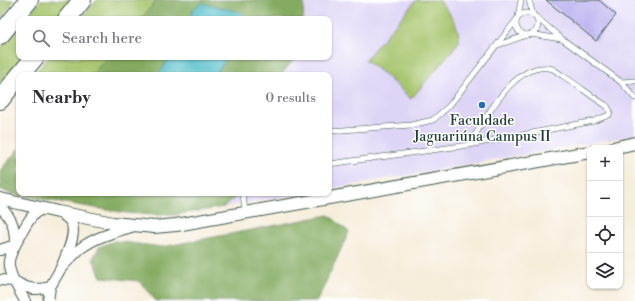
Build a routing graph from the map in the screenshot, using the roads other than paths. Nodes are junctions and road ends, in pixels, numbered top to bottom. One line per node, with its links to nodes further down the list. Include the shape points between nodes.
1 (17, 0): 9 (street)
2 (29, 0): 9 (highway)
3 (82, 0): 6 (highway)
4 (521, 0): 8 (lane)
5 (529, 0): 7 (lane)
6 (69, 16)
7 (535, 16): 8 (lane, via 526,12); 10 (lane, via 537,29); 11 (lane)
8 (517, 18): 10 (lane, via 517,30); 12 (lane)
9 (0, 34)
10 (529, 35): 11 (lane); 12 (lane)
11 (562, 39): 17 (lane)
12 (497, 45): 20 (lane, via 449,106 433,120 411,126)
13 (33, 60): 14 (highway)
14 (23, 72)
15 (16, 81): 19 (highway)
16 (635, 81): 17 (lane)
17 (621, 82): 18 (lane)
18 (635, 98)
19 (0, 100)
20 (332, 131)
21 (635, 143): 23 (street)
22 (469, 145): 22 (lane, via 594,121 604,118 610,111 607,106 553,70 542,68 528,72 516,80 498,98); 25 (lane)
23 (623, 146)
24 (587, 153): 31 (street)
25 (332, 164)
26 (243, 196): 31 (lane)
27 (0, 199): 29 (street)
28 (0, 207): 33 (street, via 12,223)
29 (45, 209): 30 (street); 33 (street, via 32,216)
30 (58, 212): 32 (street); 35 (street, via 70,220 74,228)
31 (245, 212): 32 (street, via 176,225)
32 (135, 226): 35 (street, via 93,241)
33 (15, 245): 34 (street); 37 (street, via 9,262 9,270)
34 (0, 250)
35 (61, 268): 38 (street)
36 (0, 280): 37 (street)
37 (14, 281): 38 (street, via 36,290); 39 (street)
38 (50, 287): 40 (street)
39 (25, 301)
40 (48, 301)

